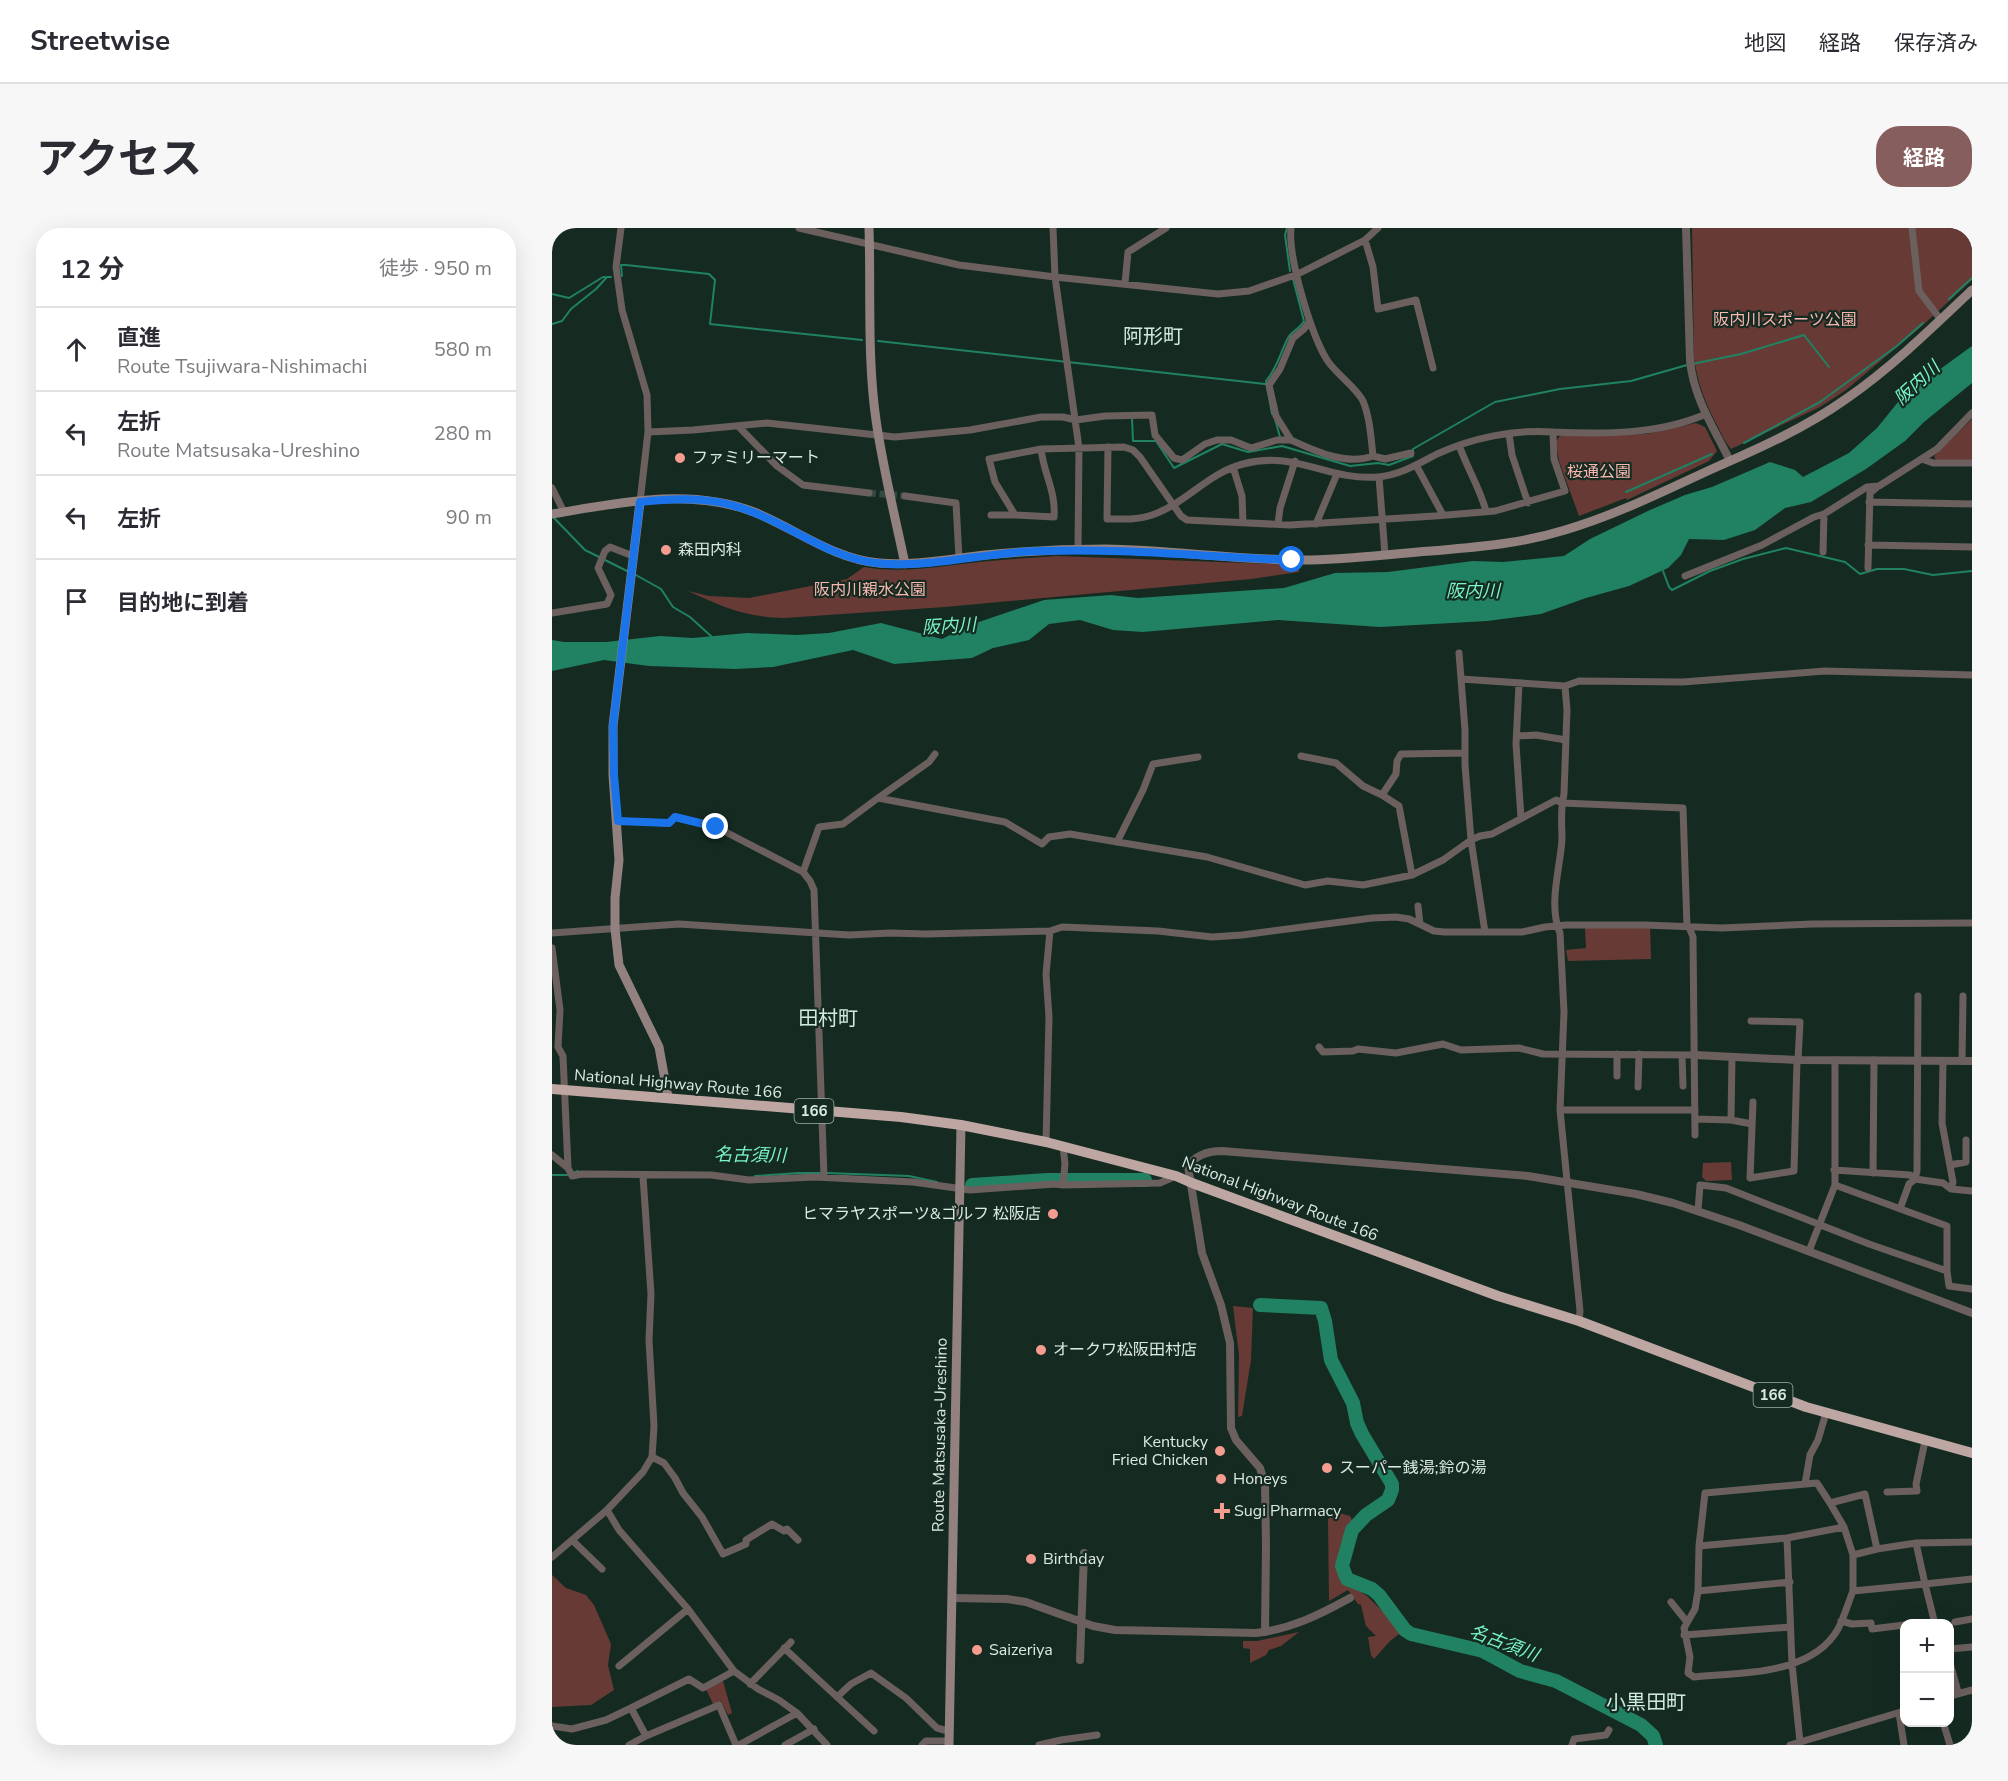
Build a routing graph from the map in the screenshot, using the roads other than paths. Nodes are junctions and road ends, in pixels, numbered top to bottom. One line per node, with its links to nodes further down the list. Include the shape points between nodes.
1 (621, 228): 24 (street, via 616,267 622,310 648,395)
2 (799, 228): 12 (street)
3 (869, 228): 12 (main road)
4 (1053, 228): 14 (street)
5 (1166, 228): 15 (street, via 1128,252)
6 (1291, 228): 13 (street, via 1292,255)
7 (1378, 228): 10 (street)
8 (1686, 228): 21 (street, via 1690,364)
9 (1912, 228): 17 (street, via 1919,291)
10 (1371, 231): 11 (street)
11 (1365, 240): 13 (street); 19 (street, via 1378,309 1416,300)
12 (869, 245): 14 (street, via 959,265); 27 (main road)
13 (1298, 274): 15 (street, via 1249,291 1218,294); 18 (street)
14 (1054, 277): 15 (street); 22 (street)
15 (1125, 283)
16 (1972, 290): 17 (main road)
17 (1941, 320): 37 (main road, via 1847,399 1801,427)
18 (1309, 322): 28 (street, via 1293,338 1269,385); 34 (street, via 1326,359 1362,400)
19 (1433, 368)
20 (1972, 413): 35 (street)
21 (1706, 414): 25 (street, via 1648,430); 37 (street)
22 (1076, 420): 27 (street, via 1041,417 970,430); 28 (street, via 1152,415 1155,435 1177,460 1217,440 1231,440 1251,448); 31 (street)
23 (738, 426): 24 (street); 27 (street, via 767,423); 45 (street, via 802,485)
24 (648, 432): 47 (street)
25 (1553, 432): 26 (street); 49 (street, via 1554,459 1565,491)
26 (1509, 434): 29 (street); 49 (street)
27 (878, 435): 70 (main road)
28 (1284, 440): 34 (street, via 1346,459)
29 (1459, 445): 39 (street); 52 (street)
30 (1108, 447): 31 (street); 50 (street, via 1133,450); 50 (street, via 1107,519 1152,516)
31 (1079, 448): 32 (street); 65 (street)
32 (1041, 449): 57 (street, via 1053,493 1054,517); 57 (street, via 989,459 995,482)
33 (1411, 453): 34 (street, via 1385,459)
34 (1373, 456)
35 (1922, 459): 38 (street, via 1933,463); 43 (street)
36 (1295, 461): 40 (street, via 1270,459); 41 (street); 61 (street)
37 (1730, 461): 67 (main road, via 1564,531 1487,548)
38 (1972, 463)
39 (1416, 465): 42 (street); 58 (street)
40 (1233, 467): 50 (street); 60 (street, via 1242,496)
41 (1337, 474): 42 (street); 62 (street)
42 (1379, 477): 59 (street)
43 (1879, 486): 48 (street, via 1870,493); 55 (street, via 1867,487)
44 (552, 488): 53 (street)
45 (869, 493)
46 (905, 496): 69 (street, via 956,503)
47 (640, 502): 53 (main road); 68 (main road); 70 (main road, via 684,498 722,502 759,514 850,558)
48 (1869, 502): 51 (street); 63 (street)
49 (1528, 503): 52 (street)
50 (1173, 504): 60 (street, via 1187,519)
51 (1972, 504)
52 (1486, 511): 58 (street)
53 (564, 512): 54 (main road)
54 (552, 514)
55 (1824, 514): 66 (street); 72 (street, via 1762,545)
56 (991, 515): 57 (street)
57 (1015, 515)
58 (1443, 515): 59 (street)
59 (1383, 520): 62 (street); 67 (street)
60 (1243, 523): 61 (street)
61 (1278, 524): 62 (street)
62 (1316, 524)
63 (1868, 545): 64 (street); 71 (street)
64 (1972, 547)
65 (1078, 550): 67 (main road, via 1300,560); 69 (main road)
66 (1823, 552)
67 (1386, 555)
68 (633, 556): 73 (street, via 610,547 599,563 610,602); 89 (main road, via 613,726)
69 (959, 558): 70 (main road)
70 (905, 564)
71 (1868, 568)
72 (1685, 576)
73 (552, 613)
74 (1459, 653): 76 (street)
75 (1972, 675): 78 (street, via 1825,671 1683,682 1579,681)
76 (1461, 679): 77 (street); 81 (street)
77 (1519, 684): 78 (street); 79 (street)
78 (1565, 686): 80 (street)
79 (1517, 736): 80 (street); 88 (street)
80 (1566, 740): 87 (street)
81 (1465, 753): 85 (street, via 1401,754 1396,774); 90 (street)
82 (935, 754): 86 (street)
83 (1301, 756): 85 (street, via 1336,763 1363,786)
84 (1198, 757): 91 (street, via 1153,764)
85 (1382, 795): 93 (street, via 1399,806)
86 (878, 798): 91 (street, via 1005,822 1042,844 1049,837 1070,834); 92 (street, via 843,824 819,826)
87 (1562, 803): 88 (street, via 1556,800); 97 (street); 98 (street, via 1683,808)
88 (1521, 818): 90 (street)
89 (618, 821): 92 (street, via 669,823 675,817 716,827); 99 (main road)
90 (1471, 840): 93 (street); 101 (street)
91 (1117, 842): 93 (street, via 1207,857 1305,885 1329,881 1363,885)
92 (803, 872): 103 (street, via 814,890)
93 (1412, 875)
94 (1418, 906): 96 (street)
95 (1972, 923): 98 (street)
96 (1420, 924): 100 (street, via 1396,917 1372,918 1212,937 1062,927); 101 (street, via 1434,931)
97 (1558, 927): 98 (street); 101 (street); 110 (street)
98 (1688, 927): 114 (street, via 1694,937)
99 (615, 930): 102 (street); 103 (street, via 679,924); 128 (main road, via 619,965 659,1047)
100 (1050, 931): 103 (street); 139 (street, via 1046,974)
101 (1485, 932)
102 (552, 933)
103 (815, 933): 132 (street)
104 (552, 948): 108 (street, via 560,1010)
105 (1918, 996): 119 (street)
106 (1963, 996): 121 (street)
107 (1751, 1021): 116 (street, via 1800,1022)
108 (555, 1047): 127 (street, via 563,1056)
109 (1319, 1047): 110 (street, via 1323,1052 1396,1053 1443,1044 1461,1050 1519,1048)
110 (1564, 1054): 111 (street); 130 (street)
111 (1617, 1054): 112 (street); 123 (street)
112 (1639, 1054): 113 (street); 125 (street)
113 (1682, 1055): 114 (street); 124 (street)
114 (1695, 1055): 115 (street); 131 (street)
115 (1732, 1057): 116 (street); 134 (street)
116 (1798, 1060): 117 (street); 135 (street, via 1794,1171 1750,1178)
117 (1835, 1060): 118 (street); 143 (street)
118 (1874, 1060): 119 (street); 145 (street)
119 (1917, 1061): 120 (street); 149 (street)
120 (1943, 1061): 121 (street); 142 (street, via 1942,1123)
121 (1962, 1061): 122 (street)
122 (1972, 1061)
123 (1617, 1076)
124 (1683, 1086)
125 (1638, 1087)
126 (552, 1089): 127 (highway, National Highway Route 166 / 166)
127 (565, 1090): 128 (highway, National Highway Route 166 / 166); 144 (street)
128 (668, 1097): 132 (highway, National Highway Route 166 / 166)
129 (1753, 1102): 135 (street)
130 (1560, 1110): 131 (street); 150 (street)
131 (1695, 1110): 133 (street)
132 (822, 1112): 136 (highway, National Highway Route 166 / 166); 146 (street)
133 (1695, 1119): 134 (street); 137 (street)
134 (1731, 1120): 135 (street)
135 (1752, 1124)
136 (961, 1125): 139 (highway, National Highway Route 166 / 166); 154 (main road, Route Matsusaka-Ureshino)
137 (1695, 1135)
138 (1966, 1140): 142 (street, via 1966,1162)
139 (1046, 1142): 140 (highway, National Highway Route 166 / 166)
140 (1063, 1146): 148 (highway, National Highway Route 166 / 166); 151 (street)
141 (552, 1155): 144 (street)
142 (1950, 1166): 155 (street)
143 (1834, 1170): 145 (street); 153 (street)
144 (569, 1171): 147 (street)
145 (1873, 1173): 149 (street, via 1910,1175)
146 (824, 1174): 147 (street, via 749,1180 711,1175); 154 (street)
147 (643, 1176): 168 (street, via 651,1294)
148 (1176, 1176): 151 (street, via 1160,1183); 152 (highway, National Highway Route 166 / 166)
149 (1914, 1179): 155 (street, via 1943,1183); 157 (street)
150 (1568, 1182): 152 (street, via 1222,1151 1192,1160 1188,1167); 158 (street); 164 (street)
151 (1064, 1183): 154 (street)
152 (1192, 1183): 164 (highway, National Highway Route 166 / 166, via 1498,1296); 202 (street, via 1202,1253 1230,1343 1231,1428 1260,1468 1264,1484)
153 (1835, 1185): 157 (street); 159 (street)
154 (958, 1188): 190 (main road, Route Matsusaka-Ureshino)
155 (1952, 1189): 156 (street)
156 (1972, 1191)
157 (1900, 1209): 161 (street, via 1947,1226)
158 (1698, 1210): 159 (street, via 1700,1185 1726,1188); 160 (street)
159 (1820, 1224): 160 (street); 161 (street)
160 (1809, 1251): 163 (street)
161 (1947, 1271): 162 (street, via 1949,1286)
162 (1972, 1289)
163 (1972, 1313)
164 (1579, 1321): 165 (highway, National Highway Route 166 / 166)
165 (1826, 1413): 166 (highway, National Highway Route 166 / 166); 169 (street, via 1810,1455)
166 (1925, 1441): 167 (highway, National Highway Route 166 / 166); 170 (street, via 1917,1491)
167 (1972, 1453)
168 (652, 1457): 172 (street); 176 (street, via 664,1463 675,1478 723,1554 746,1544 746,1540 772,1524 787,1529)
169 (1805, 1484): 171 (street, via 1817,1484); 179 (street, via 1706,1493)
170 (1887, 1492)
171 (1830, 1503): 173 (street); 180 (street, via 1865,1494)
172 (608, 1510): 175 (street); 193 (street, via 635,1551)
173 (1844, 1527): 174 (street); 182 (street)
174 (1787, 1538): 179 (street); 186 (street)
175 (572, 1540): 183 (street); 184 (street)
176 (798, 1540)
177 (1972, 1542): 178 (street)
178 (1916, 1543): 180 (street); 187 (street)
179 (1699, 1546): 189 (street)
180 (1877, 1549): 182 (street)
181 (1084, 1553): 196 (street)
182 (1853, 1555): 188 (street)
183 (552, 1557)
184 (602, 1569)
185 (1972, 1579): 187 (street)
186 (1790, 1582): 189 (street); 201 (street)
187 (1925, 1584): 188 (street); 194 (street)
188 (1853, 1590): 198 (street)
189 (1698, 1591): 197 (street, via 1695,1609)
190 (953, 1598): 196 (street, via 1026,1602); 229 (main road, Route Matsusaka-Ureshino)
191 (1350, 1598): 202 (street, via 1307,1621)
192 (1671, 1602): 197 (street)
193 (688, 1609): 210 (street); 211 (street)
194 (1934, 1619)
195 (1972, 1619): 199 (street)
196 (1082, 1622): 202 (street, via 1115,1630); 208 (street)
197 (1687, 1622): 203 (street)
198 (1841, 1622): 200 (street, via 1871,1623 1872,1629); 209 (street, via 1826,1644 1807,1659)
199 (1955, 1622)
200 (1900, 1626)
201 (1790, 1627): 203 (street); 209 (street)
202 (1264, 1632)
203 (1684, 1635): 209 (street, via 1690,1657 1688,1673 1694,1677 1770,1670)
204 (791, 1642): 206 (street)
205 (1972, 1647): 207 (street)
206 (784, 1648): 213 (street); 217 (street)
207 (1954, 1649)
208 (1080, 1660)
209 (1792, 1664): 230 (street)
210 (619, 1666)
211 (734, 1671): 213 (street); 218 (street, via 702,1688 689,1679)
212 (1953, 1673): 215 (street)
213 (750, 1684): 219 (street)
214 (1972, 1690): 215 (street)
215 (1958, 1692): 216 (street)
216 (1954, 1694)
217 (837, 1697): 226 (street); 229 (street, via 850,1684 871,1673 906,1698)
218 (631, 1708): 221 (street, via 572,1729); 228 (street)
219 (797, 1713): 224 (street); 232 (street)
220 (1900, 1713): 230 (street)
221 (552, 1726)
222 (1903, 1727): 239 (street)
223 (1945, 1727): 240 (street)
224 (814, 1729): 233 (street); 234 (street)
225 (1609, 1730): 237 (street, via 1606,1735 1574,1739)
226 (874, 1731)
227 (1097, 1735): 236 (street)
228 (646, 1736): 231 (street); 232 (street, via 719,1705)
229 (949, 1739): 235 (street, via 926,1741)
230 (1800, 1742): 238 (street)
231 (628, 1745)
232 (738, 1745)
233 (785, 1745)
234 (827, 1745)
235 (922, 1745)
236 (1039, 1745)
237 (1572, 1745)
238 (1790, 1745)
239 (1904, 1745)
240 (1950, 1745)

